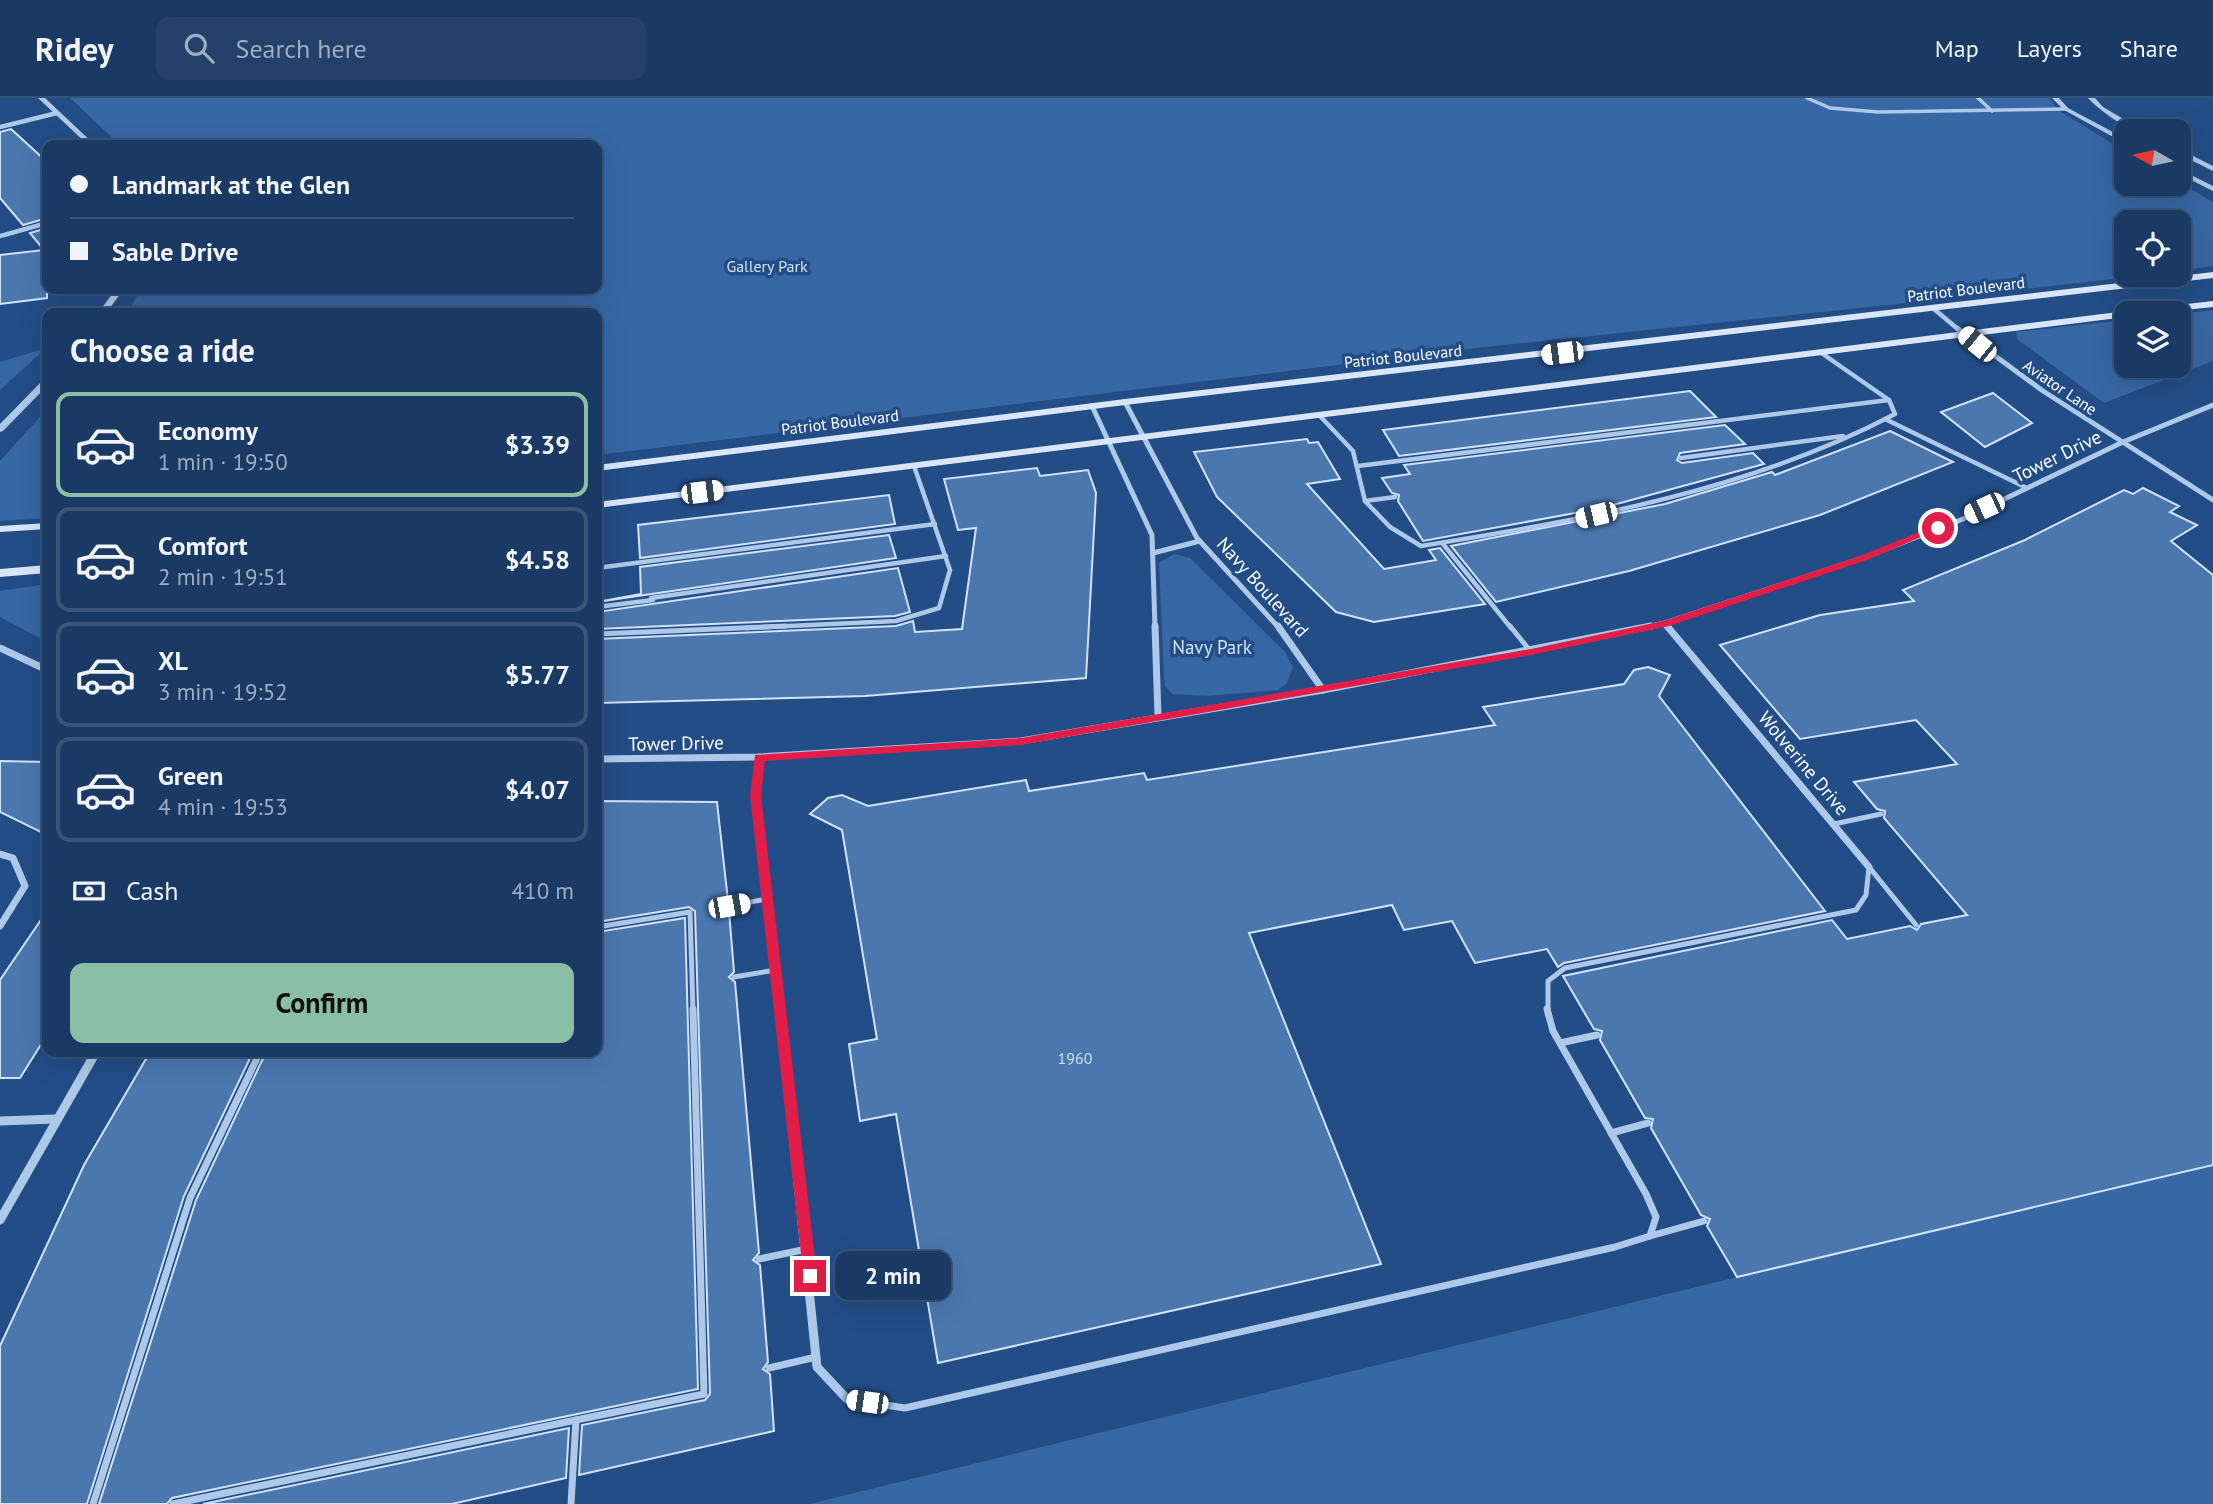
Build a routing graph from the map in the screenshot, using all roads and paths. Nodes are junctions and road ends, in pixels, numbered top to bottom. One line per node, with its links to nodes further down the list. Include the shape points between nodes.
1 (41, 98): 8 (street)
2 (1807, 98): 7 (lane, via 1830,108 1878,113)
3 (1978, 98): 7 (lane)
4 (2055, 98): 6 (street)
5 (2091, 98): 9 (street)
6 (2066, 109): 7 (lane); 11 (street)
7 (1992, 111)
8 (57, 113): 10 (street); 12 (street)
9 (2120, 119)
10 (0, 127)
11 (2114, 135)
12 (87, 140)
13 (2191, 157): 14 (street)
14 (2213, 169)
15 (2191, 177): 16 (street)
16 (2213, 189)
17 (42, 224): 18 (street)
18 (0, 236)
19 (2213, 275): 22 (main road, Patriot Boulevard)
20 (2213, 304): 21 (main road)
21 (2191, 307)
22 (1934, 309): 24 (street, Aviator Lane); 28 (main road, Patriot Boulevard)
23 (2114, 315): 24 (main road)
24 (1965, 334): 25 (main road); 37 (street, Aviator Lane)
25 (1820, 352): 27 (lane); 31 (main road)
26 (42, 387): 33 (street)
27 (1889, 400): 32 (lane, via 1895,414); 40 (lane)
28 (1125, 402): 30 (main road, Patriot Boulevard); 35 (street, Navy Boulevard)
29 (2213, 405): 37 (street, Tower Drive)
30 (1091, 406): 36 (street); 41 (main road, Patriot Boulevard)
31 (1320, 416): 35 (main road); 40 (lane, via 1353,451)
32 (1885, 419): 34 (lane); 42 (lane)
33 (0, 429)
34 (1857, 434): 38 (lane); 51 (lane, via 1716,485 1552,525)
35 (1143, 438): 36 (main road); 50 (street, Navy Boulevard)
36 (1110, 442): 39 (main road); 52 (street, via 1152,535)
37 (2123, 442): 42 (street, Tower Drive); 44 (street, Aviator Lane)
38 (1681, 458)
39 (914, 466): 46 (main road); 47 (lane)
40 (1358, 466): 45 (lane)
41 (602, 467)
42 (2027, 488): 60 (street, Tower Drive, via 1863,558)
43 (1395, 497): 45 (lane)
44 (2213, 500)
45 (1366, 501): 51 (lane, via 1390,527 1421,546)
46 (602, 504)
47 (935, 524): 53 (lane); 54 (lane)
48 (42, 526): 49 (main road)
49 (0, 529)
50 (1200, 541): 52 (street, Navy Boulevard); 65 (street, Navy Boulevard, via 1290,639)
51 (1443, 544): 63 (lane)
52 (1153, 553): 66 (street)
53 (946, 556): 58 (lane); 61 (lane, via 950,570 939,608 896,621)
54 (602, 567)
55 (42, 569): 57 (main road)
56 (875, 569): 59 (lane)
57 (0, 573)
58 (651, 598)
59 (602, 606)
60 (1665, 624): 63 (street, Tower Drive); 70 (street, Wolverine Drive)
61 (602, 634)
62 (0, 648): 64 (street)
63 (1531, 652): 65 (street, Tower Drive)
64 (42, 668)
65 (1324, 690): 66 (street, Tower Drive)
66 (1158, 716): 67 (street, Tower Drive, via 1021,741)
67 (759, 757): 68 (street, Tower Drive); 73 (street, via 756,795)
68 (602, 759)
69 (1881, 814): 70 (lane)
70 (1834, 824): 72 (street, Wolverine Drive)
71 (0, 853): 76 (street, via 13,858 25,886)
72 (1869, 867): 75 (lane, Wolverine Drive); 81 (lane, via 1866,895 1856,910 1565,968 1548,981 1546,1005)
73 (767, 899): 74 (lane); 78 (street)
74 (729, 906)
75 (1916, 925)
76 (0, 926)
77 (602, 926): 96 (lane, via 690,912 704,1394)
78 (776, 970): 79 (lane); 91 (street)
79 (734, 977)
80 (1597, 1035): 81 (lane)
81 (1560, 1043): 87 (lane)
82 (93, 1057): 84 (street)
83 (259, 1057): 97 (lane, via 190,1198)
84 (55, 1119): 85 (street); 88 (street)
85 (0, 1121)
86 (1648, 1123): 87 (lane)
87 (1611, 1133): 90 (lane, via 1656,1217)
88 (0, 1220)
89 (1704, 1221): 90 (lane)
90 (1650, 1236): 95 (lane, via 905,1408)
91 (807, 1249): 92 (lane); 93 (street)
92 (759, 1259)
93 (816, 1357): 94 (lane); 95 (street, via 817,1367)
94 (769, 1368)
95 (847, 1399)
96 (576, 1420): 98 (lane); 99 (lane)
97 (93, 1504)
98 (173, 1504)
99 (572, 1504)

